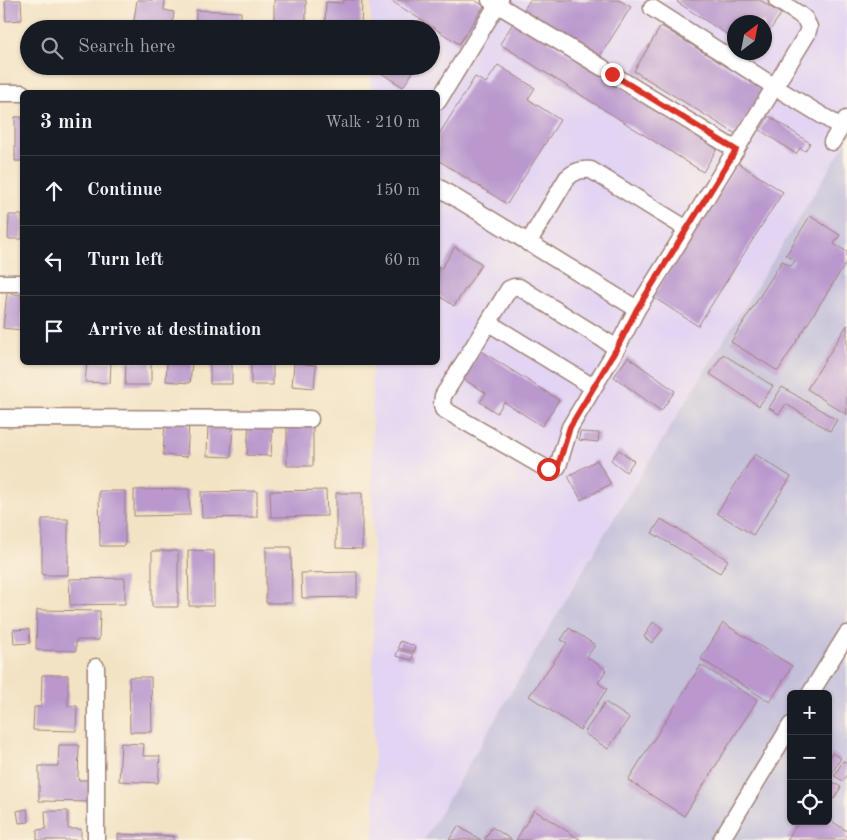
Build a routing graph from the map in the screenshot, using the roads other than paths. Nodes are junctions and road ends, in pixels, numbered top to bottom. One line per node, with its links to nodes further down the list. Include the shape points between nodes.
1 (777, 0): 4 (street, via 805,19 809,27)
2 (496, 2): 7 (street); 10 (street)
3 (645, 3): 4 (street)
4 (775, 87): 8 (street); 10 (street)
5 (0, 93): 6 (street)
6 (20, 93)
7 (440, 97)
8 (844, 122): 9 (street)
9 (832, 142)
10 (736, 150): 12 (street)
11 (440, 188): 13 (street)
12 (687, 229): 13 (street, via 591,170 583,169 567,178); 16 (street)
13 (528, 243): 16 (street)
14 (0, 283): 15 (street)
15 (20, 283)
16 (637, 309): 18 (street)
17 (489, 323): 18 (street, via 510,289 519,287); 19 (street); 19 (street, via 443,396 443,410 554,470 570,427)
18 (617, 348): 19 (street)
19 (593, 387)
20 (0, 418): 21 (street)
21 (310, 419)
22 (847, 634): 24 (street)
23 (96, 667): 26 (street)
24 (812, 690)
25 (787, 731): 27 (street)
26 (96, 840)
27 (720, 840)

